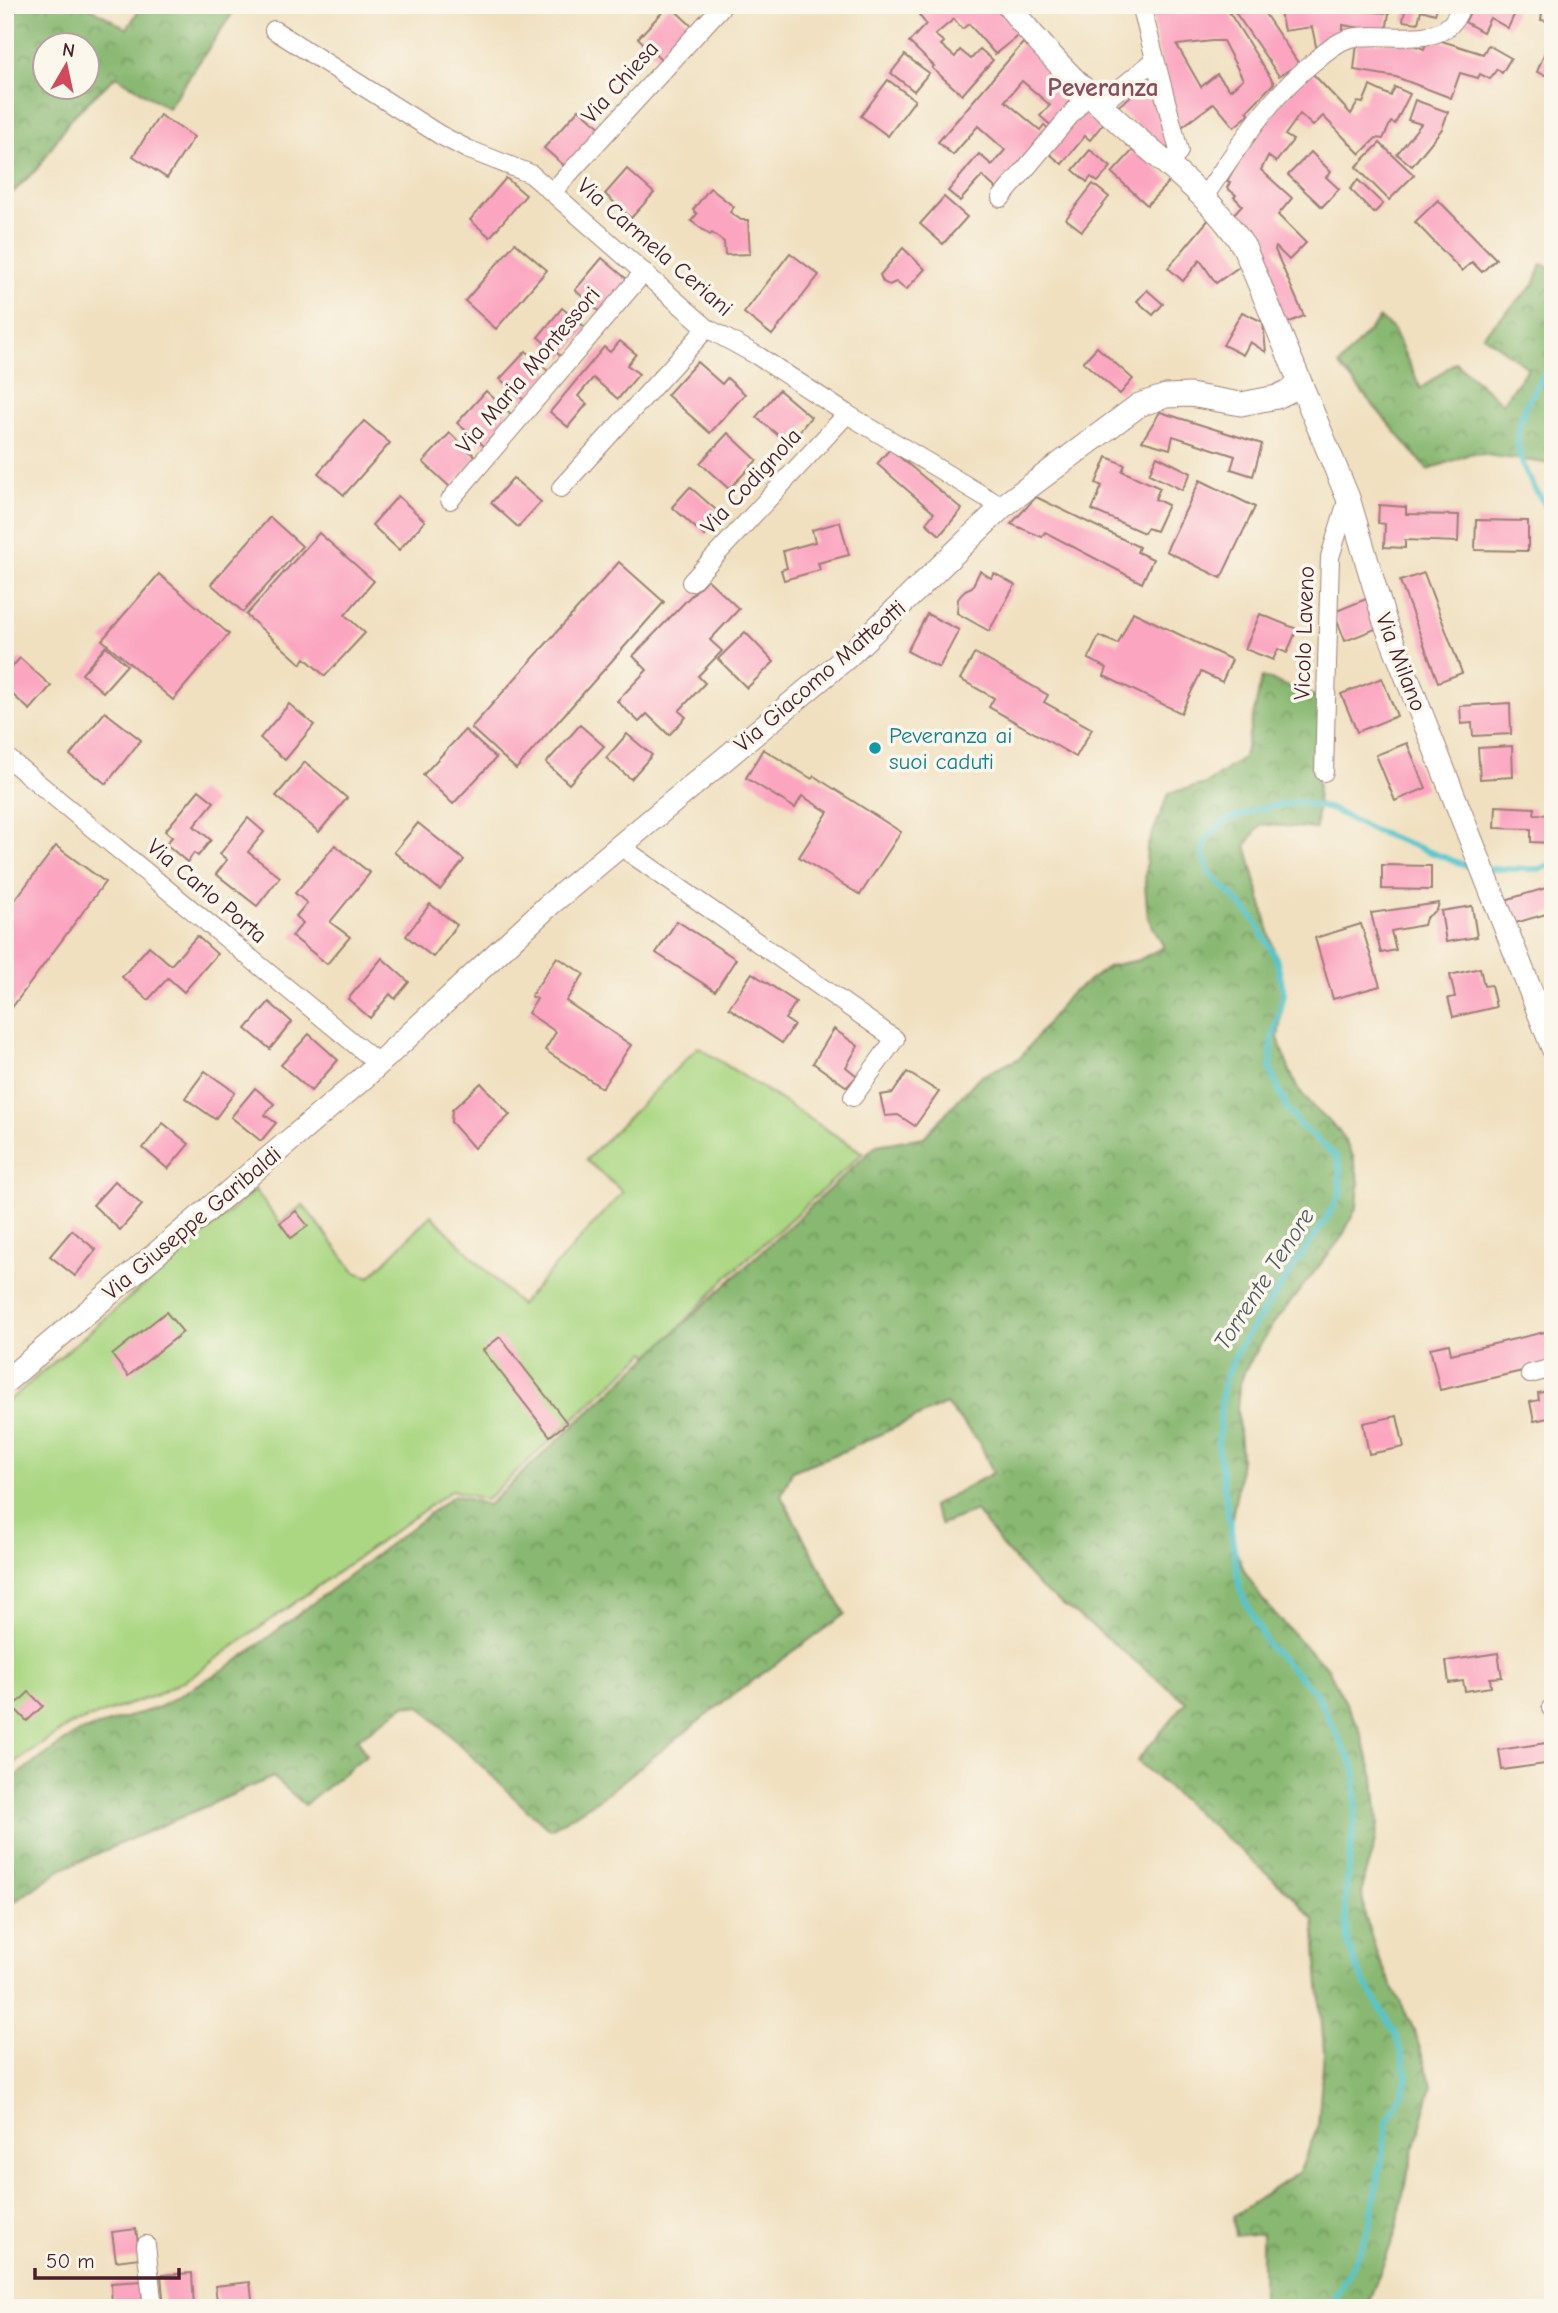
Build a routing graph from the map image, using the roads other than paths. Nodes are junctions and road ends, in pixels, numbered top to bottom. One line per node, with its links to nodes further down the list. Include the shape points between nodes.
1 (723, 5): 9 (street, Via Chiesa)
2 (1009, 5): 7 (street, Via Milano, via 1035,39)
3 (1140, 5): 6 (street)
4 (1462, 5): 10 (street, via 1450,25 1435,33 1413,37 1366,34 1344,40 1321,55 1290,80)
5 (274, 30): 9 (street, Via Carmela Ceriani, via 440,135 531,174)
6 (1155, 60): 7 (street); 8 (street, via 1179,150)
7 (1095, 99): 8 (street, Via Milano); 11 (street)
8 (1170, 165): 10 (street, Via Milano)
9 (553, 191): 12 (street, Via Carmela Ceriani)
10 (1204, 197): 14 (street, Via Milano, via 1228,223 1257,274)
11 (1001, 198)
12 (644, 272): 13 (street, Via Carmela Ceriani); 18 (street, Via Maria Montessori)
13 (707, 328): 15 (street, Via Carmela Ceriani); 16 (street)
14 (1301, 385): 17 (street, Via Milano); 19 (street, Via Giacomo Matteotti, via 1277,397 1241,404 1190,395 1139,405)
15 (847, 414): 19 (street, Via Carmela Ceriani); 20 (street, Via Codignola)
16 (561, 488)
17 (1349, 498): 22 (street, Vicolo Laveno, via 1330,558); 24 (street, Via Milano, via 1385,622)
18 (450, 500)
19 (1002, 507): 23 (street, Via Giacomo Matteotti, via 846,658)
20 (691, 582)
21 (5, 755): 25 (street, Via Carlo Porta)
22 (1324, 772)
23 (620, 846): 25 (street, Via Giacomo Matteotti, via 549,905); 26 (street, via 895,1039)
24 (1553, 1048)
25 (379, 1064): 29 (street, Via Giuseppe Garibaldi)
26 (853, 1097)
27 (1553, 1368): 28 (street)
28 (1530, 1374)
29 (5, 1382)
30 (146, 2245): 31 (street)
31 (153, 2308)

